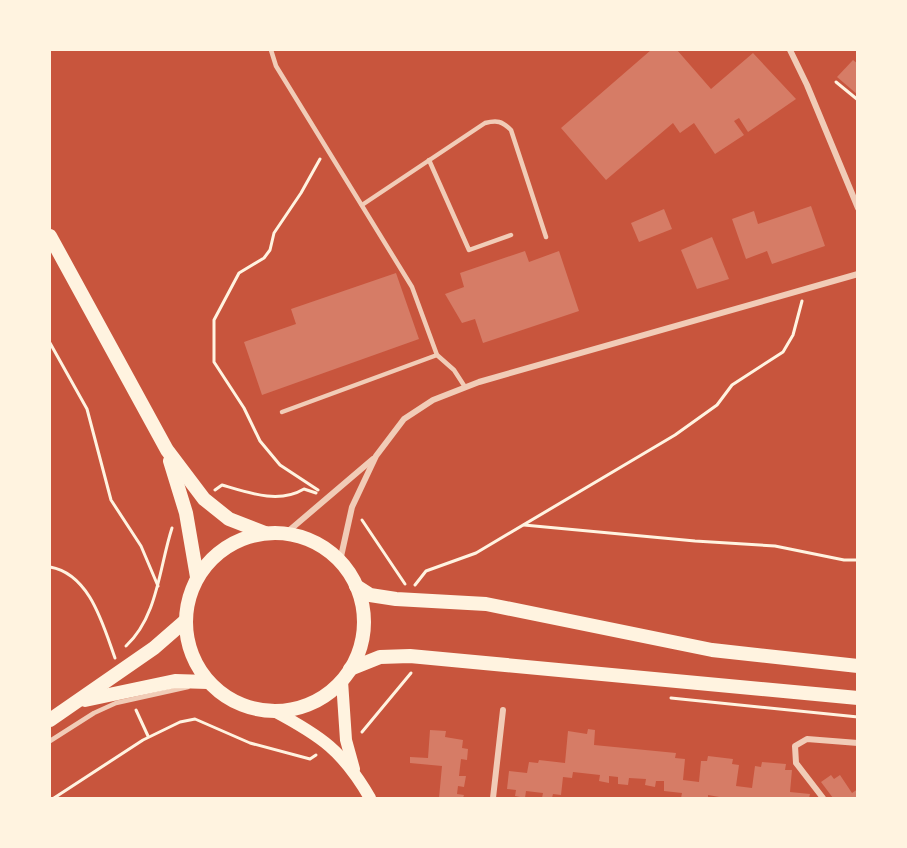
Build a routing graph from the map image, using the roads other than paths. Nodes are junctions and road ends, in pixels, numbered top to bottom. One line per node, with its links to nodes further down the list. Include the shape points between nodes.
1 (271, 50): 4 (lane, via 276,66)
2 (789, 50): 5 (street)
3 (429, 160): 4 (lane); 6 (lane, via 469,250); 8 (lane, via 484,123 503,122 511,130)
4 (362, 205): 10 (lane, via 412,287)
5 (858, 208)
6 (511, 235)
7 (50, 236): 13 (main road)
8 (546, 237)
9 (858, 274): 11 (street)
10 (436, 356): 11 (lane, via 454,370); 12 (lane)
11 (465, 387): 14 (street, via 433,400 404,419)
12 (282, 412)
13 (167, 450): 15 (main road, via 204,499 229,519); 18 (main road, via 186,513)
14 (376, 456): 16 (street); 17 (street, via 352,507)
15 (267, 534): 16 (main road); 18 (main road, via 231,544 212,557)
16 (285, 534): 17 (main road, via 304,538)
17 (340, 561): 19 (main road)
18 (197, 577): 20 (main road, via 188,598)
19 (356, 586): 21 (main road, via 370,595 486,604 712,650); 22 (main road, via 363,609 363,634)
20 (185, 621): 23 (main road, via 192,653); 25 (main road, via 154,648 117,664)
21 (858, 666)
22 (346, 675): 24 (main road, via 380,657 410,656); 27 (main road, via 323,698 299,708); 31 (main road, via 346,741)
23 (208, 682): 25 (main road, via 175,681); 27 (main road, via 227,698 250,708); 29 (lane, via 93,712)
24 (858, 698)
25 (77, 702): 28 (main road)
26 (503, 710): 33 (street)
27 (274, 711): 31 (main road, via 333,746)
28 (50, 720)
29 (50, 741)
30 (858, 742): 34 (street, via 807,739 795,746 796,763)
31 (356, 773): 32 (main road)
32 (370, 798)
33 (493, 798)
34 (823, 798)

